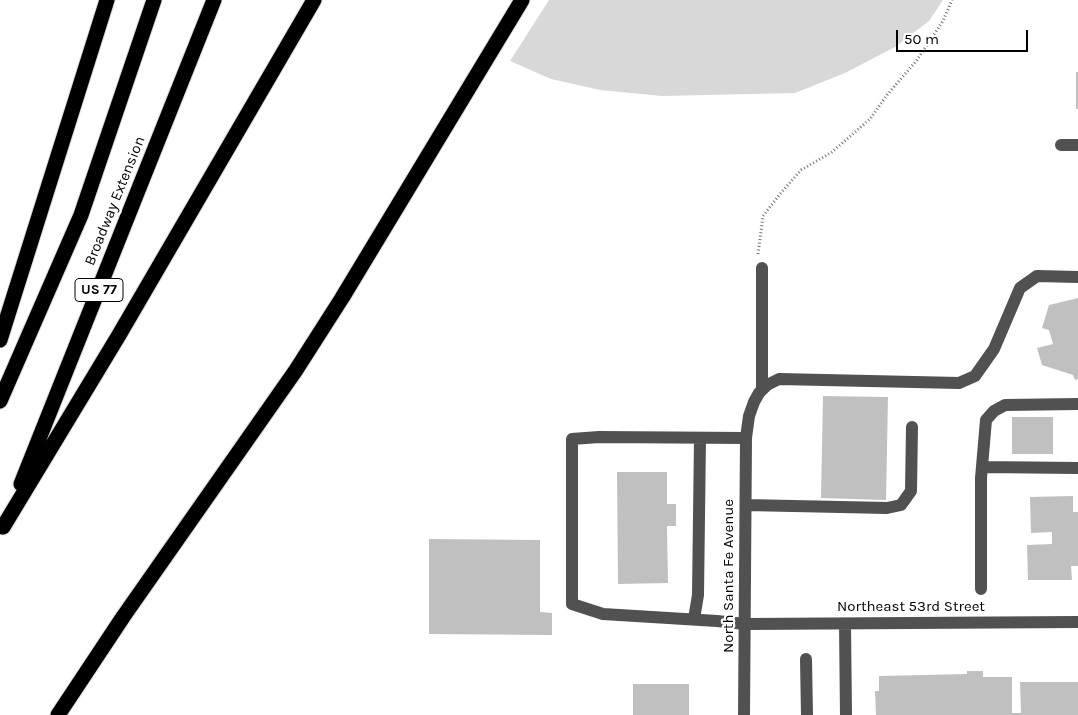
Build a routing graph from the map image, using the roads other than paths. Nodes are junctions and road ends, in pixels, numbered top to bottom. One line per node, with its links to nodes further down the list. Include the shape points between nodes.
1 (108, 0): 10 (highway)
2 (154, 0): 12 (highway, Broadway Extension / US 77, via 81,215)
3 (214, 0): 20 (highway, Broadway Extension / US 77)
4 (314, 0): 20 (highway)
5 (522, 0): 27 (highway, via 296,370 128,609)
6 (1061, 145): 7 (street)
7 (1078, 145)
8 (760, 262): 11 (street)
9 (1078, 277): 11 (street, via 1038,276 1020,288 994,349 975,376 959,383 779,379)
10 (0, 340)
11 (762, 390): 16 (street, North Santa Fe Avenue, via 749,416)
12 (0, 401)
13 (1078, 404): 17 (street, via 1005,405 994,411 986,420)
14 (912, 427): 19 (street, via 911,491 900,505 887,508)
15 (700, 438): 16 (street); 22 (street, via 698,594); 22 (street, Northeast 53rd Street, via 572,439 572,604 603,614)
16 (746, 438): 19 (street, North Santa Fe Avenue)
17 (982, 467): 18 (street); 21 (street)
18 (1078, 468)
19 (746, 505): 24 (street, North Santa Fe Avenue)
20 (2, 531)
21 (981, 589)
22 (694, 619): 24 (street, Northeast 53rd Street)
23 (1078, 622): 25 (street, Northeast 53rd Street)
24 (745, 624): 25 (street, Northeast 53rd Street); 28 (street, North Santa Fe Avenue)
25 (845, 624): 30 (street)
26 (806, 659): 29 (street)
27 (58, 715)
28 (744, 715)
29 (806, 715)
30 (846, 715)

